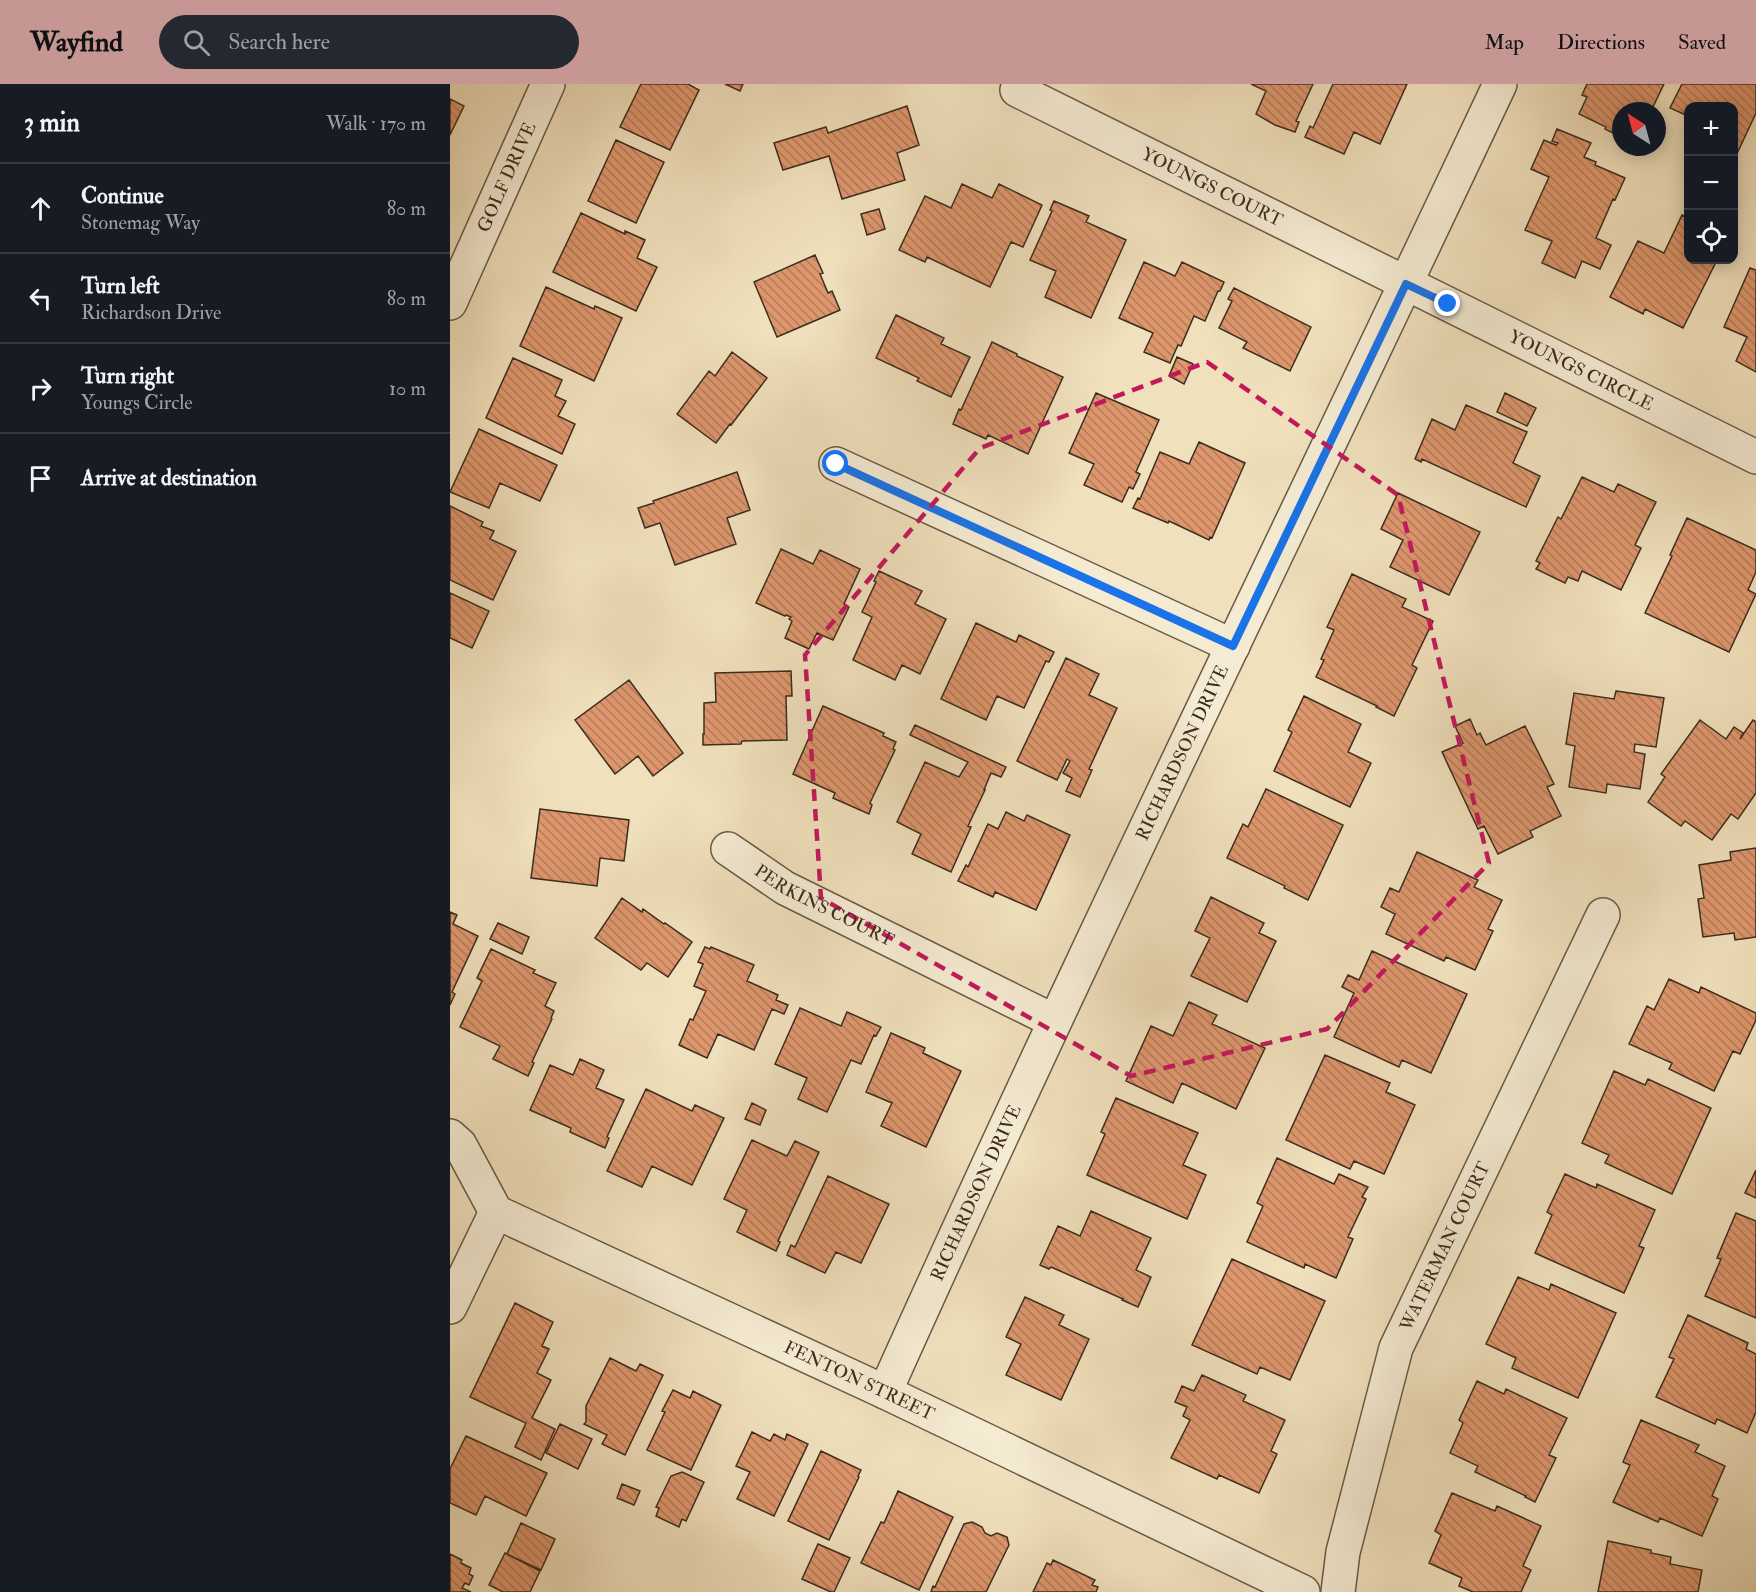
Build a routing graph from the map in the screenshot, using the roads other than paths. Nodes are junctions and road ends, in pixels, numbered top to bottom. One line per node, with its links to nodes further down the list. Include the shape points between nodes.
1 (548, 84): 4 (street, GOLF DRIVE)
2 (1500, 84): 5 (street, RICHARDSON DRIVE)
3 (1017, 90): 5 (street, YOUNGS COURT)
4 (454, 284)
5 (1406, 284): 6 (street, YOUNGS CIRCLE); 8 (street, RICHARDSON DRIVE)
6 (1756, 457)
7 (836, 464): 8 (street)
8 (1233, 646): 11 (street, RICHARDSON DRIVE)
9 (728, 849): 11 (street, PERKINS COURT, via 785,888)
10 (1603, 915): 17 (street, WATERMAN COURT, via 1395,1348 1343,1552)
11 (1054, 1021): 15 (street, RICHARDSON DRIVE)
12 (450, 1136): 13 (street, via 460,1145)
13 (496, 1212): 14 (street); 15 (street, FENTON STREET)
14 (450, 1307)
15 (885, 1392): 16 (street, FENTON STREET)
16 (1303, 1592)
17 (1338, 1592)

